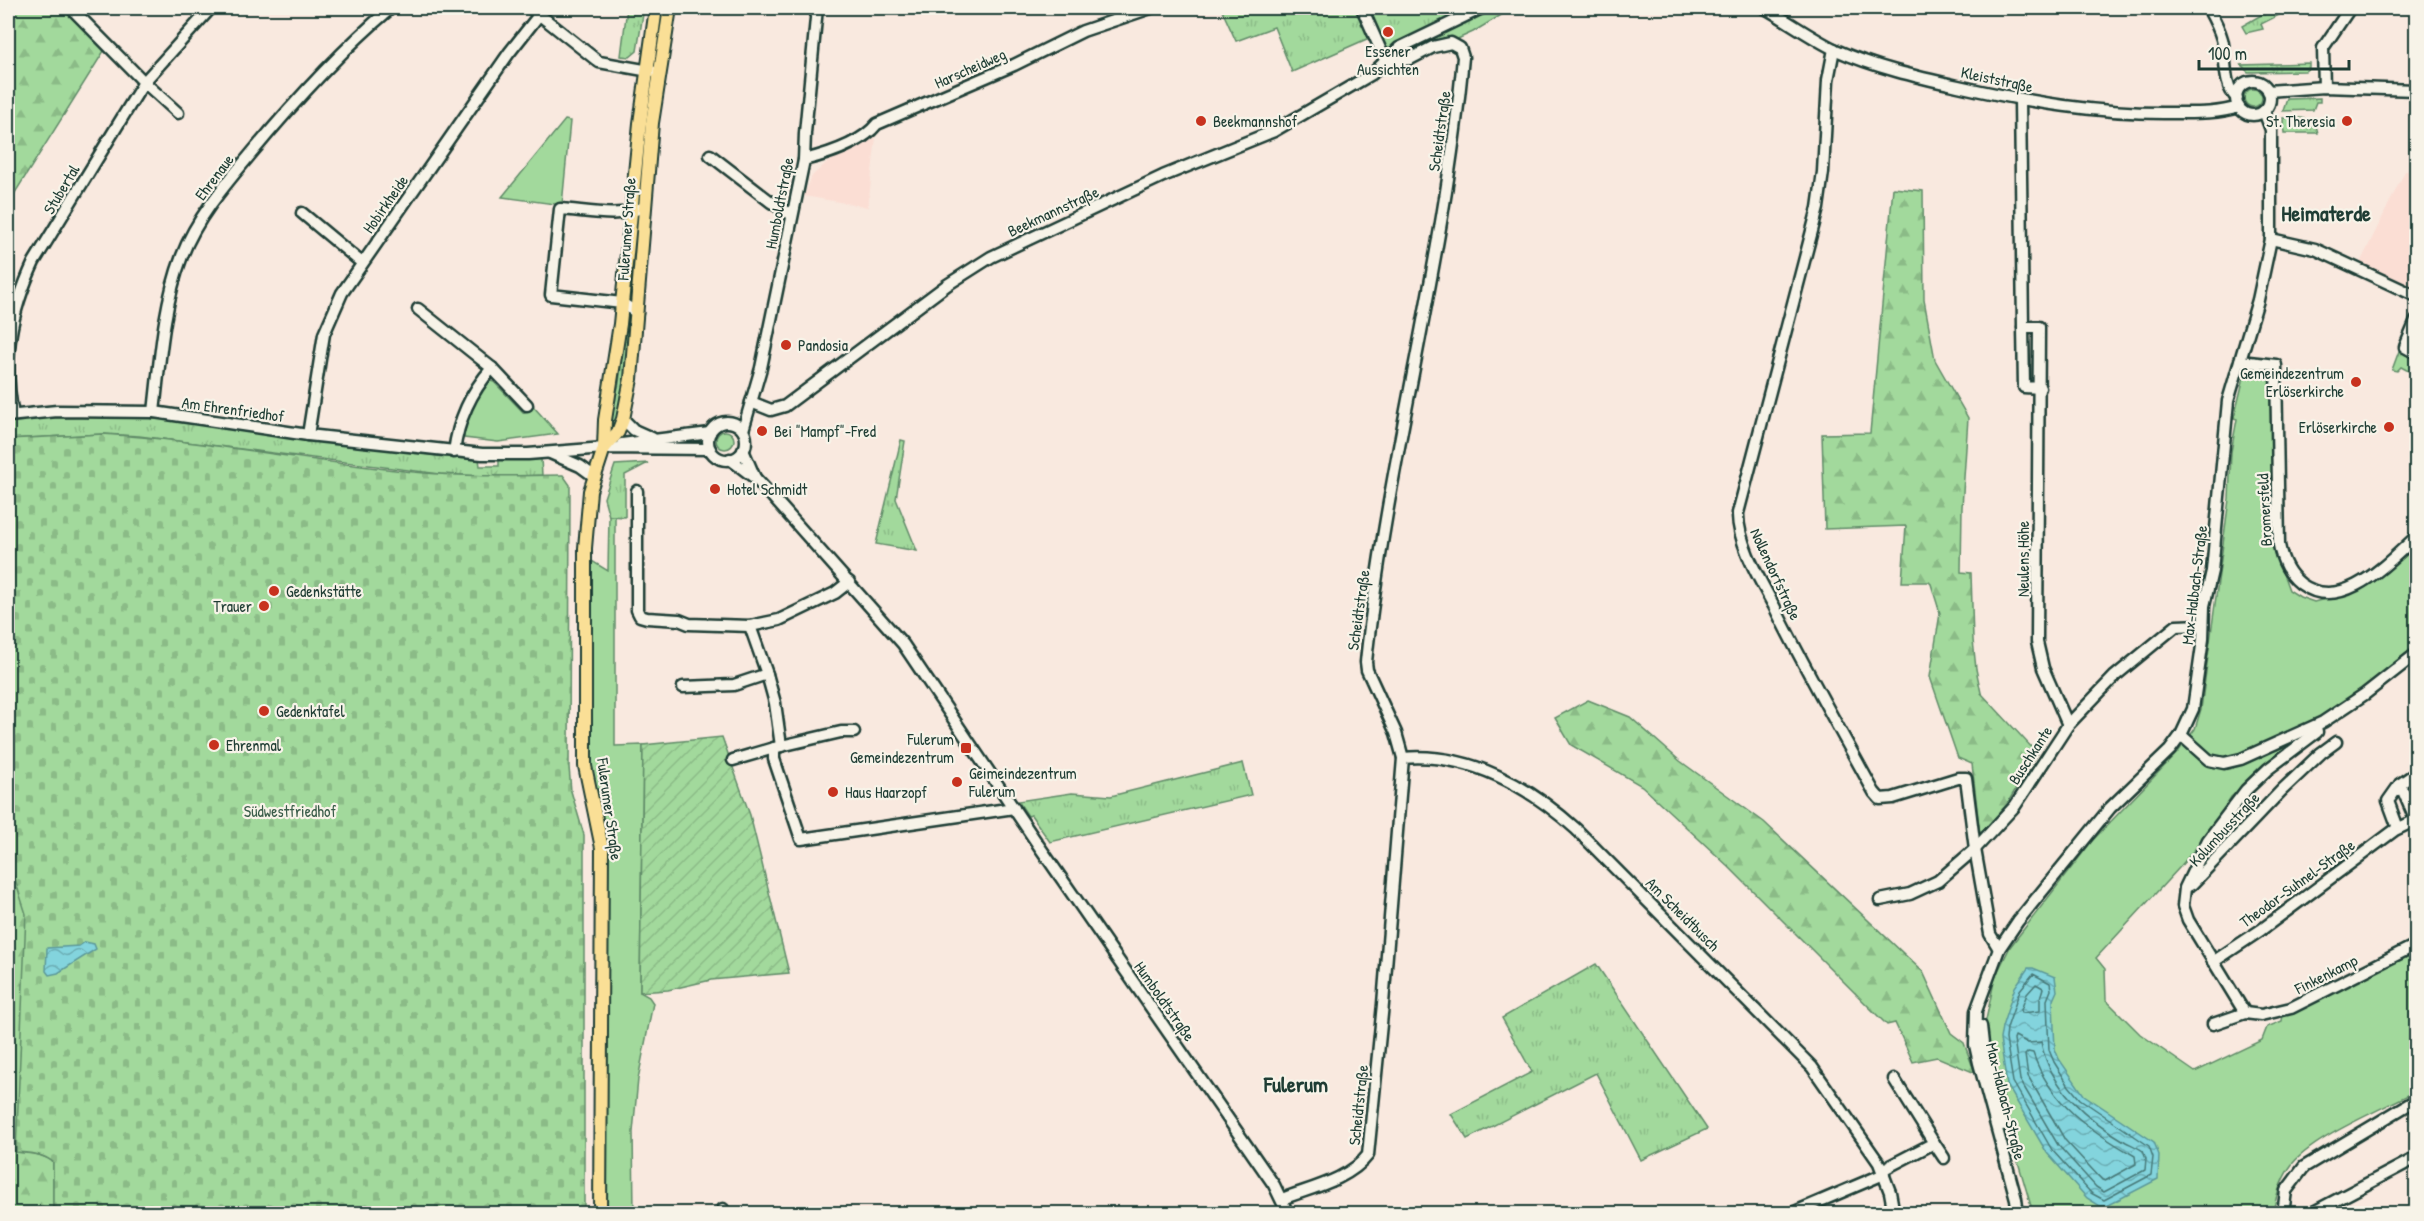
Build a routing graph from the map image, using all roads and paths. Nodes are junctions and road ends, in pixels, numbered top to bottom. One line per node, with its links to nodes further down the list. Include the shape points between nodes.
1 (71, 8): 18 (street)
2 (210, 8): 18 (street, Stubertal)
3 (391, 8): 47 (street, Ehrenaue, via 356,37 307,88 221,191 191,236 168,303)
4 (656, 8): 16 (main road, Fulerumer Straße)
5 (670, 8): 16 (main road, Fulerumer Straße)
6 (817, 8): 28 (street, Humboldtstraße)
7 (1151, 8): 28 (street, Harscheidweg, via 1083,31 877,124 870,133 828,154)
8 (1362, 8): 15 (street)
9 (1482, 8): 15 (street, Beekmannstraße, via 1399,48)
10 (1765, 8): 14 (street, Kleiststraße)
11 (2208, 8): 17 (street, via 2222,38)
12 (2350, 8): 20 (street, via 2323,48)
13 (535, 11): 16 (street, via 599,62); 34 (street, Hobirkheide)
14 (1834, 49): 23 (street, Kleiststraße, via 1896,71); 84 (street, Nollendorfstraße, via 1818,208 1737,527 1799,656 1874,792 1880,799 1893,798 1966,778)
15 (1386, 62): 45 (street, Beekmannstraße, via 1274,131 1163,176 991,257 947,285 785,406 771,410); 77 (street, Scheidtstraße, via 1410,59 1451,43 1460,48 1463,57 1443,206 1380,555 1366,662)
16 (652, 71): 29 (main road, Fulerumer Straße); 31 (main road, Fulerumer Straße)
17 (2228, 72): 19 (street); 24 (street, via 2226,82)
18 (144, 82): 26 (street); 48 (street, Stubertal, via 34,262 21,290 9,339)
19 (2246, 82): 22 (street, via 2260,82); 24 (street)
20 (2324, 87): 21 (street); 22 (street)
21 (2416, 90)
22 (2268, 91): 25 (street, Max-Halbach-Straße, via 2270,102)
23 (2020, 100): 24 (street, Kleiststraße, via 2140,113 2219,113); 40 (street)
24 (2238, 103): 25 (street, via 2251,114)
25 (2264, 111): 33 (street, Max-Halbach-Straße, via 2271,130)
26 (178, 113)
27 (710, 155): 32 (street)
28 (804, 160): 32 (street, Humboldtstraße)
29 (644, 207): 31 (street); 38 (main road, Fulerumer Straße)
30 (302, 213): 34 (street)
31 (630, 214): 36 (main road, Fulerumer Straße); 36 (street, via 560,209 551,295)
32 (792, 215): 45 (street, Humboldtstraße, via 762,368)
33 (2271, 239): 35 (street, via 2315,249); 42 (street, Max-Halbach-Straße)
34 (362, 263): 53 (street, Hobirkheide, via 342,293 324,334)
35 (2416, 296)
36 (622, 303): 38 (street); 55 (main road, Fulerumer Straße)
37 (418, 309): 43 (street)
38 (637, 313): 49 (main road, Fulerumer Straße)
39 (2416, 321): 41 (street, via 2405,347)
40 (2023, 327): 44 (street, via 2024,387); 44 (street, Neulens Höhe, via 2039,327)
41 (2416, 353)
42 (2241, 361): 64 (street, Bromersfeld, via 2276,364 2279,545 2282,560 2295,580 2313,590 2337,593 2369,577); 66 (street, Max-Halbach-Straße, via 2228,401)
43 (492, 368): 46 (street); 59 (street, via 470,399)
44 (2040, 388): 72 (street, Neulens Höhe, via 2037,642 2043,668)
45 (751, 402): 50 (street, Humboldtstraße); 51 (street, Humboldtstraße)
46 (527, 405)
47 (154, 412): 48 (street, Am Ehrenfriedhof, via 57,411); 53 (street, Am Ehrenfriedhof)
48 (10, 416)
49 (623, 419): 54 (street, via 634,430); 55 (main road, Fulerumer Straße)
50 (733, 423): 51 (street); 52 (street, Humboldtstraße, via 724,422)
51 (742, 430): 57 (street, Humboldtstraße)
52 (710, 433): 54 (street); 56 (street)
53 (308, 435): 59 (street, Am Ehrenfriedhof)
54 (655, 439): 55 (street)
55 (604, 448): 56 (street); 58 (street, Am Ehrenfriedhof); 61 (main road, Fulerumer Straße)
56 (710, 449): 60 (street, Humboldtstraße, via 722,459)
57 (743, 450): 60 (street); 62 (street, Humboldtstraße)
58 (547, 451): 59 (street, Am Ehrenfriedhof, via 504,455); 61 (street, Am Ehrenfriedhof)
59 (454, 452)
60 (730, 459): 62 (street, Humboldtstraße)
61 (595, 477): 100 (main road, Fulerumer Straße, via 585,548 585,766 602,848)
62 (755, 478): 65 (street, Humboldtstraße)
63 (637, 491): 67 (street, via 640,616 689,624)
64 (2416, 537)
65 (849, 582): 67 (street, via 836,593 779,620); 81 (street, Humboldtstraße, via 903,644)
66 (2204, 625): 72 (street, Buschkante, via 2176,626 2115,676); 74 (street, Max-Halbach-Straße, via 2193,709)
67 (750, 626): 69 (street)
68 (2416, 654): 71 (street, Kolumbusstraße)
69 (767, 674): 70 (street, via 734,685); 76 (street, via 775,703)
70 (683, 687)
71 (2320, 724): 74 (street, Kolumbusstraße, via 2258,753 2224,763 2209,760); 85 (street, Kolumbusstraße, via 2317,732 2268,769 2236,801 2208,840)
72 (2068, 725): 84 (street, Buschkante, via 2015,806)
73 (854, 732): 76 (street)
74 (2181, 735): 88 (street, Max-Halbach-Straße, via 2157,764 2110,808)
75 (2337, 742): 85 (street, Kolumbusstraße, via 2320,753)
76 (777, 747): 78 (street); 81 (street, via 774,759 801,839)
77 (1403, 758): 98 (street, Am Scheidtbusch, via 1422,756 1473,766 1513,782 1560,814 1796,1050 1824,1083); 99 (street, Scheidtstraße, via 1368,1155 1346,1174)
78 (733, 760)
79 (2416, 773): 80 (street)
80 (2400, 784): 82 (street, Theodor-Suhnel-Straße); 83 (street, via 2388,801)
81 (1014, 808): 99 (street, Humboldtstraße)
82 (2416, 821): 83 (street, Theodor-Suhnel-Straße)
83 (2398, 828): 89 (street, Theodor-Suhnel-Straße)
84 (1975, 849): 86 (street, Buschkante, via 1924,889); 88 (street, Nollendorfstraße, via 1990,934)
85 (2185, 888): 89 (street, via 2182,906)
86 (1880, 900)
87 (2416, 945): 91 (street, Finkenkamp, via 2291,1008 2261,1015)
88 (1999, 949): 90 (street, Max-Halbach-Straße)
89 (2213, 962): 91 (street)
90 (1982, 996): 104 (street, Max-Halbach-Straße, via 1976,1011 1975,1045); 105 (street, Max-Halbach-Straße, via 1983,1044)
91 (2245, 1013): 92 (street, Finkenkamp)
92 (2213, 1024)
93 (1894, 1079): 95 (street)
94 (2416, 1100): 106 (street, via 2304,1167 2286,1191)
95 (1934, 1143): 96 (street); 98 (street)
96 (1944, 1158)
97 (2416, 1158): 107 (street)
98 (1883, 1172): 102 (street); 103 (street, Am Scheidtbusch)
99 (1282, 1198): 101 (street, Humboldtstraße)
100 (600, 1214)
101 (1288, 1214)
102 (1790, 1214)
103 (1894, 1214)
104 (2018, 1214)
105 (2024, 1214)
106 (2283, 1214)
107 (2310, 1214)

